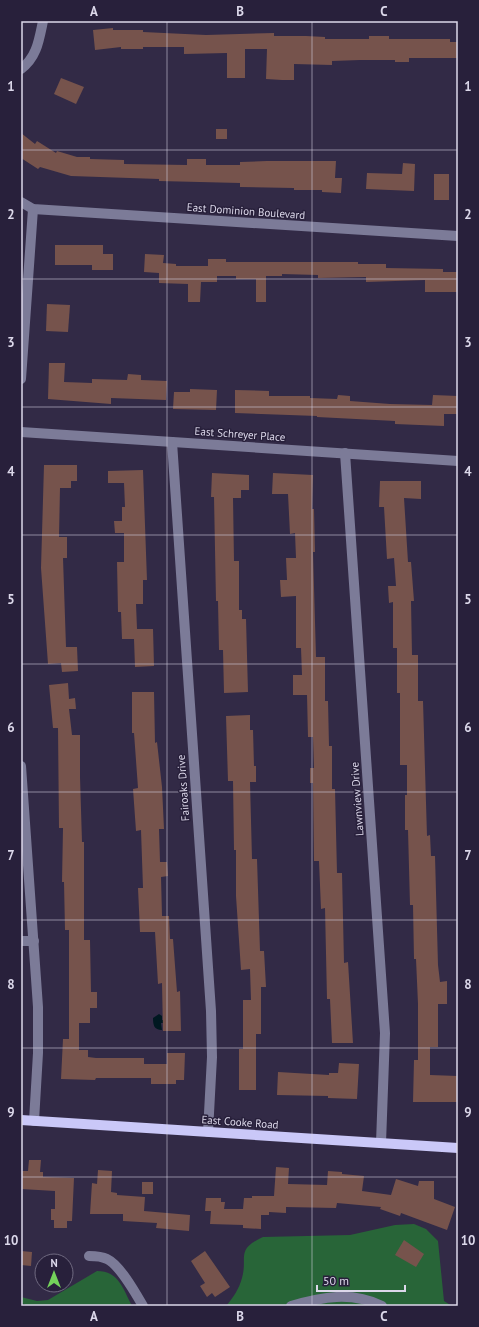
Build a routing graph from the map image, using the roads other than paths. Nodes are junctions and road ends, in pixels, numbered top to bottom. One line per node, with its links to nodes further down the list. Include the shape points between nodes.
1 (43, 21): 2 (street, via 37,49 32,59)
2 (21, 69)
3 (21, 202): 4 (street)
4 (33, 209): 5 (street, East Dominion Boulevard); 6 (street)
5 (458, 236)
6 (21, 379)
7 (21, 432): 8 (street, East Schreyer Place)
8 (172, 442): 9 (street, East Schreyer Place); 16 (street, Fairoaks Drive, via 211,1011 212,1057)
9 (345, 453): 10 (street, East Schreyer Place); 17 (street, Lawnview Drive, via 385,1033)
10 (458, 461)
11 (21, 766): 13 (street)
12 (21, 941): 13 (street)
13 (34, 941): 15 (street, via 38,1053)
14 (21, 1120): 15 (main road, East Cooke Road)
15 (34, 1121): 16 (main road, East Cooke Road)
16 (208, 1132): 17 (main road, East Cooke Road)
17 (381, 1143): 18 (main road, East Cooke Road)
18 (458, 1148)
19 (89, 1256): 20 (street, via 109,1260 118,1268)
20 (143, 1306)
21 (291, 1306): 22 (street, via 320,1297 351,1297 369,1300)
22 (382, 1306)

